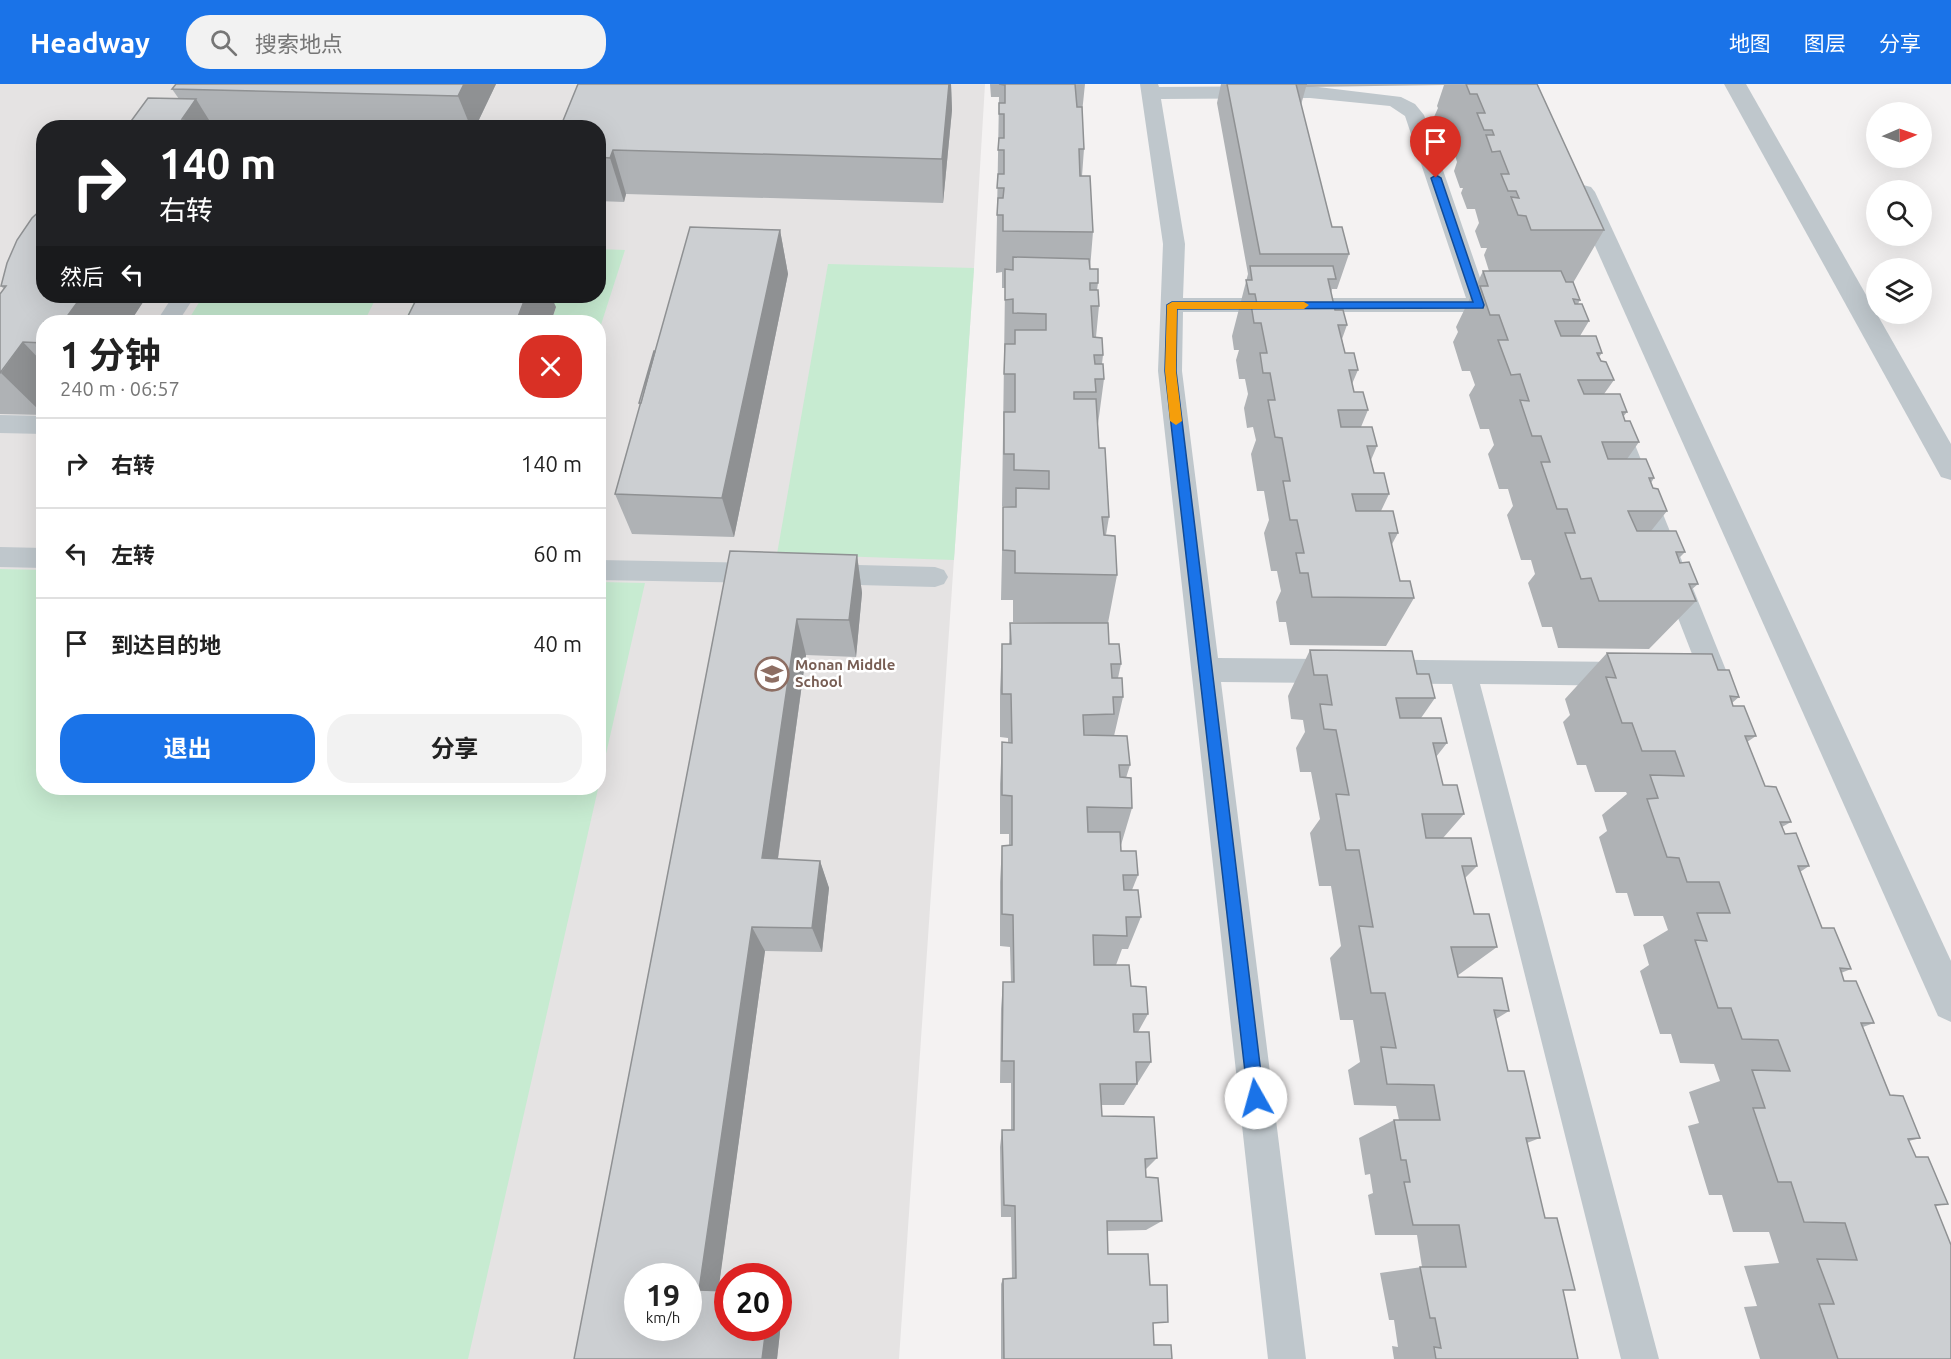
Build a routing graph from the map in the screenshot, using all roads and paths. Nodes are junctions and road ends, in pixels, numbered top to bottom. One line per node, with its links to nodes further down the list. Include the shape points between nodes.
1 (1735, 84): 10 (street)
2 (1150, 88): 4 (lane, via 1174,244); 5 (lane, via 1310,92 1394,101 1408,108 1414,115)
3 (1573, 171): 19 (street)
4 (1172, 305): 5 (lane); 15 (lane, via 1170,371)
5 (1479, 305): 6 (lane)
6 (1525, 305)
7 (1604, 396): 18 (lane, via 1702,675)
8 (0, 424): 9 (lane)
9 (36, 425)
10 (1951, 469)
11 (0, 557): 12 (lane)
12 (36, 558)
13 (606, 570): 14 (lane)
14 (935, 577)
15 (1205, 670): 16 (lane); 20 (lane)
16 (1463, 672): 17 (lane); 21 (lane)
17 (1654, 674)
18 (1732, 719)
19 (1951, 1003)
20 (1287, 1359)
21 (1641, 1359)

